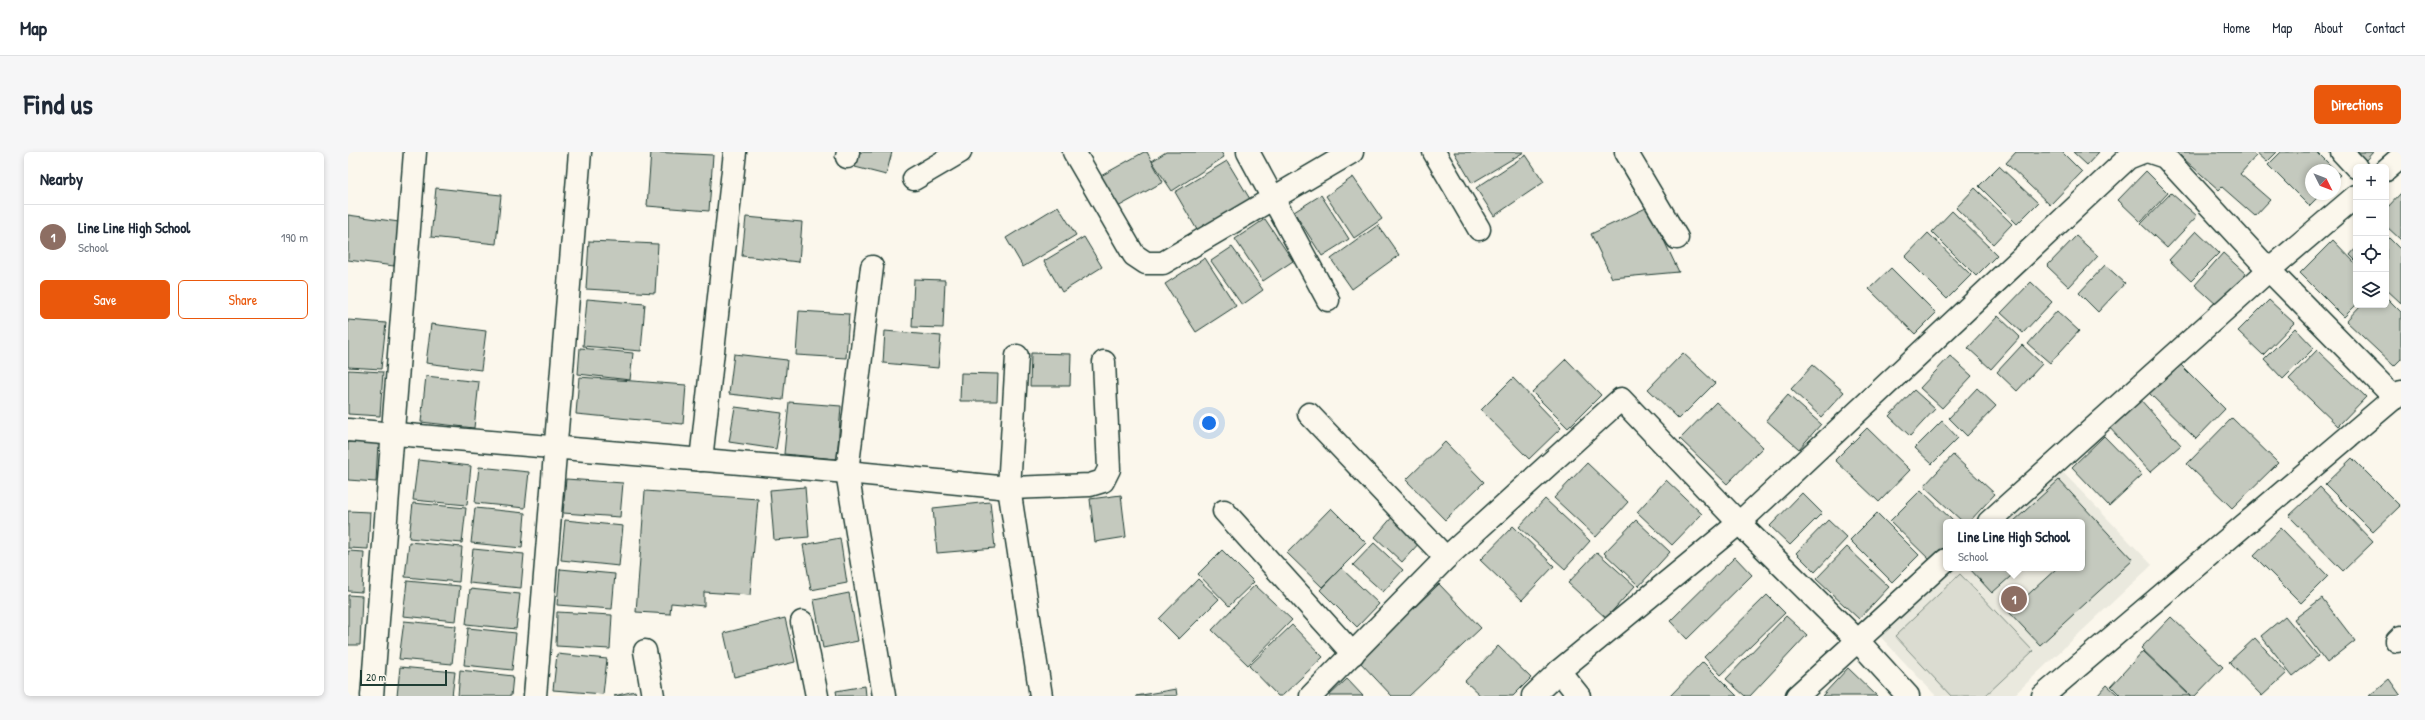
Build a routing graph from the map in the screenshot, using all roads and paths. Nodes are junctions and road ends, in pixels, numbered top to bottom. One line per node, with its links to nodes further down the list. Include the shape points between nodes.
1 (415, 152): 29 (street)
2 (580, 152): 30 (street)
3 (735, 152): 31 (street)
4 (960, 152): 16 (street)
5 (1074, 152): 17 (street, via 1134,255 1146,263 1163,262)
6 (1248, 152): 17 (street)
7 (1352, 152): 17 (street)
8 (1434, 152): 19 (street)
9 (1626, 152): 20 (street)
10 (2143, 152): 36 (street, via 2128,158)
11 (2150, 152): 22 (street, via 2165,157)
12 (2342, 152): 14 (street)
13 (2401, 157): 15 (street)
14 (2353, 164)
15 (2389, 167)
16 (914, 179)
17 (1274, 198): 23 (street)
18 (2353, 199): 22 (street)
19 (1479, 229)
20 (1677, 238)
21 (872, 267): 32 (street)
22 (2269, 270): 26 (street); 35 (street)
23 (1328, 300)
24 (1017, 356): 33 (street)
25 (1104, 362): 33 (street, via 1109,469 1103,481 1090,485)
26 (2398, 395): 55 (street)
27 (1309, 414): 37 (street)
28 (348, 430): 29 (street)
29 (393, 434): 30 (street); 44 (street)
30 (555, 448): 31 (street); 45 (street)
31 (701, 460): 32 (street)
32 (847, 472): 33 (street); 48 (street)
33 (1009, 488): 49 (street)
34 (1224, 511): 42 (street)
35 (1992, 519)
36 (1739, 523): 37 (street, via 1621,399); 40 (street); 43 (street)
37 (1446, 558): 42 (street)
38 (1943, 563): 40 (street)
39 (802, 622): 47 (street)
40 (1857, 640): 53 (street); 54 (street)
41 (645, 651): 46 (street)
42 (1353, 654): 50 (street)
43 (1559, 671): 51 (street); 52 (street)
44 (372, 696)
45 (535, 696)
46 (653, 696)
47 (817, 696)
48 (884, 696)
49 (1041, 696)
50 (1311, 696)
51 (1533, 696)
52 (1579, 696)
53 (1798, 696)
54 (1908, 696)
55 (2043, 696)

